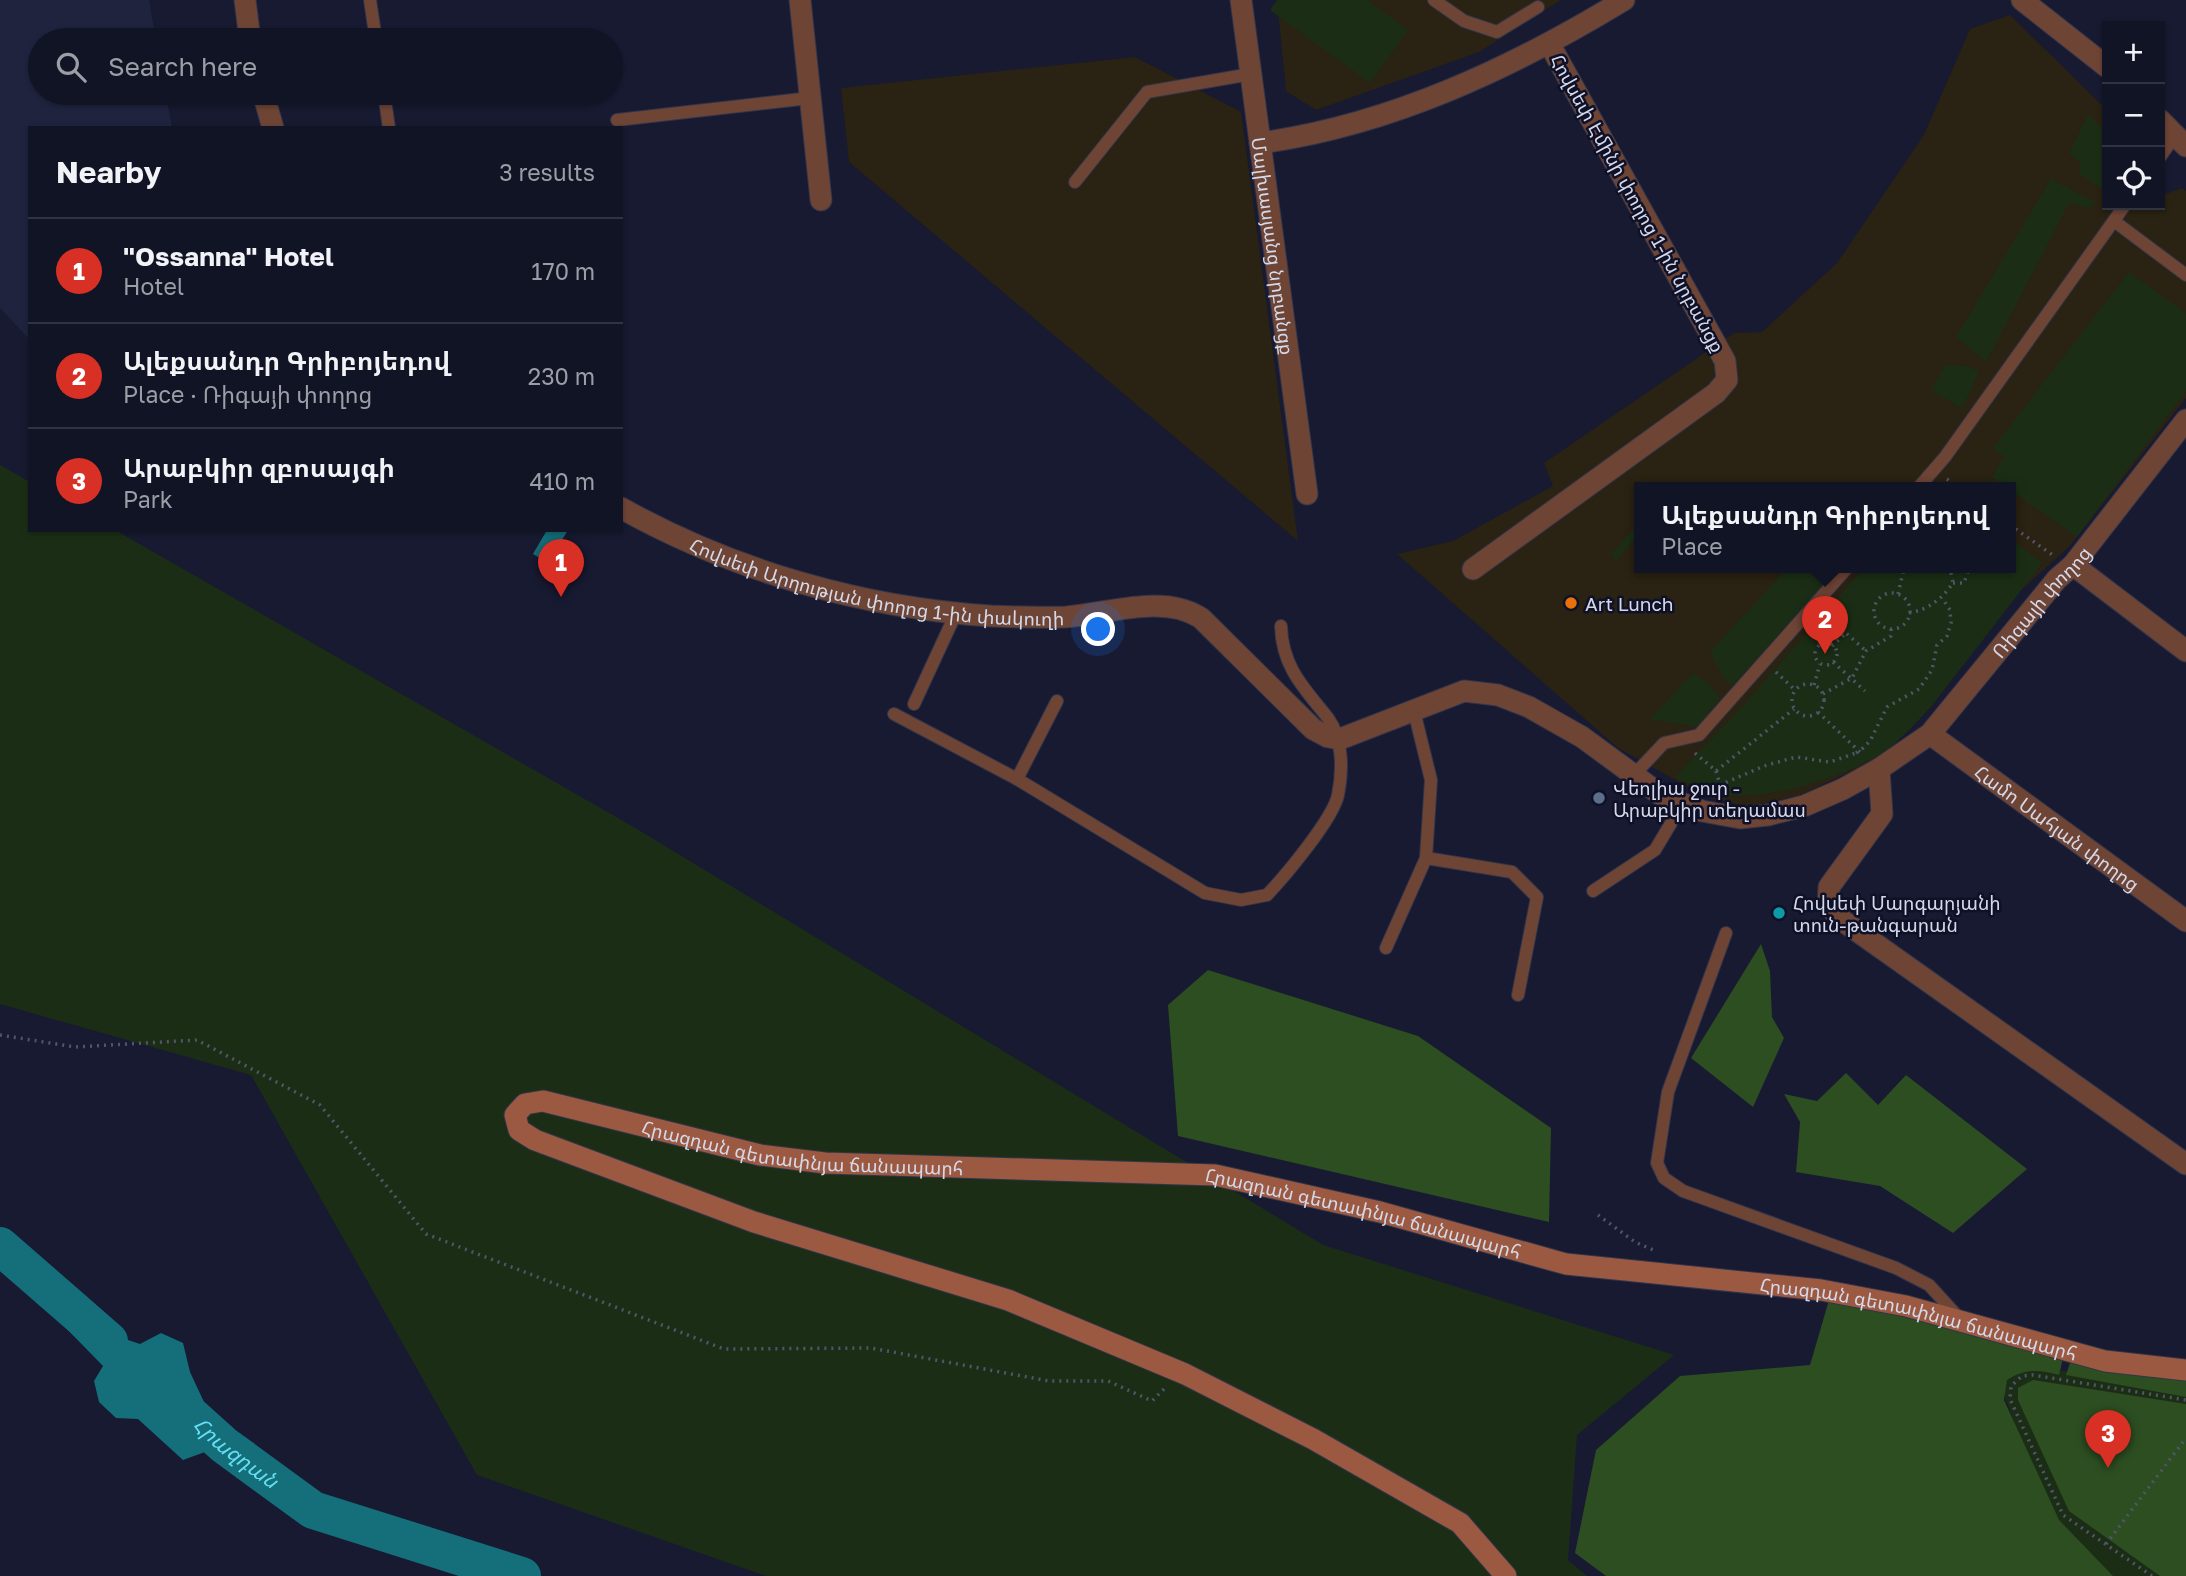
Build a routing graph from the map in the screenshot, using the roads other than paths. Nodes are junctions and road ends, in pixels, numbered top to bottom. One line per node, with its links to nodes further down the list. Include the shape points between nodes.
1 (246, 0): 9 (street)
2 (374, 0): 10 (lane)
3 (800, 0): 14 (street)
4 (1241, 0): 13 (street, Մալխասյանց նրբանցք)
5 (1434, 0): 8 (lane, via 1464,21 1497,32)
6 (1624, 0): 11 (street, Հովսեփ Էմինի փողոց 1-ին նրբանցք)
7 (2022, 0): 12 (street)
8 (1538, 7)
9 (249, 28)
10 (375, 28)
11 (1550, 45): 22 (street, Հովսեփ Էմինի փողոց 1-ին նրբանցք, via 1438,95 1345,127); 34 (street, Հովսեփ Էմինի փողոց 1-ին նրբանցք, via 1725,360 1727,380 1705,401)
12 (2102, 63)
13 (1251, 74): 22 (street, Մալխասյանց նրբանցք); 24 (lane, via 1147,92)
14 (810, 98): 17 (lane); 25 (street)
15 (266, 105): 19 (street)
16 (385, 105): 20 (lane)
17 (617, 120)
18 (2165, 125): 21 (street)
19 (272, 126)
20 (388, 126)
21 (2180, 141): 23 (lane)
22 (1260, 143): 31 (street, Մալխասյանց նրբանցք)
23 (2165, 153)
24 (1075, 182)
25 (821, 200)
26 (2122, 210): 27 (lane)
27 (2114, 221): 28 (lane); 30 (lane)
28 (2186, 275)
29 (2186, 420): 33 (street, Ռիգայի փողոց)
30 (1923, 482)
31 (1307, 494)
32 (623, 509): 36 (street, Հովսեփ Արղության փողոց 1-ին փակուղի, via 728,558 819,590)
33 (2072, 566): 38 (street); 43 (street, Ռիգայի փողոց)
34 (1473, 569)
35 (1843, 573): 46 (lane, via 1699,735 1664,743)
36 (957, 611): 40 (lane); 44 (street, Հովսեփ Արղության փողոց 1-ին փակուղի, via 1065,617 1164,606 1188,610 1313,729)
37 (1280, 626): 44 (lane, via 1290,671)
38 (2186, 652)
39 (1056, 701): 47 (lane)
40 (914, 704)
41 (1414, 711): 44 (street); 46 (street, via 1464,691 1498,695 1582,737); 49 (lane, via 1431,780)
42 (894, 714): 47 (lane)
43 (1930, 734): 45 (street, Ռիգայի փողոց); 51 (street, Համո Սահյան փողոց)
44 (1340, 738): 47 (lane, via 1338,797 1332,808 1267,895 1241,900 1205,893)
45 (1871, 762): 48 (street, via 1804,806 1768,815 1740,818); 55 (street, via 1882,814 1829,887 1828,905 1843,921)
46 (1632, 777): 48 (street)
47 (1017, 779)
48 (1683, 803): 50 (lane, via 1655,850)
49 (1426, 858): 53 (lane); 54 (lane, via 1512,872 1537,897)
50 (1593, 891)
51 (2186, 921)
52 (1726, 933): 56 (lane, via 1668,1092 1657,1163 1664,1178 1683,1191 1896,1268 1929,1285)
53 (1386, 948)
54 (1518, 995)
55 (2186, 1164)
56 (1963, 1322): 57 (street, Հրազդան գետափնյա ճանապարհ, via 2105,1361); 58 (street, Հրազդան գետափնյա ճանապարհ, via 1821,1290 1566,1264 1380,1212 1215,1175 825,1163 760,1155 543,1101 525,1104 515,1115 519,1130 535,1140 754,1223 1008,1300 1185,1374 1313,1439 1460,1523)
57 (2186, 1370)
58 (1506, 1576)

